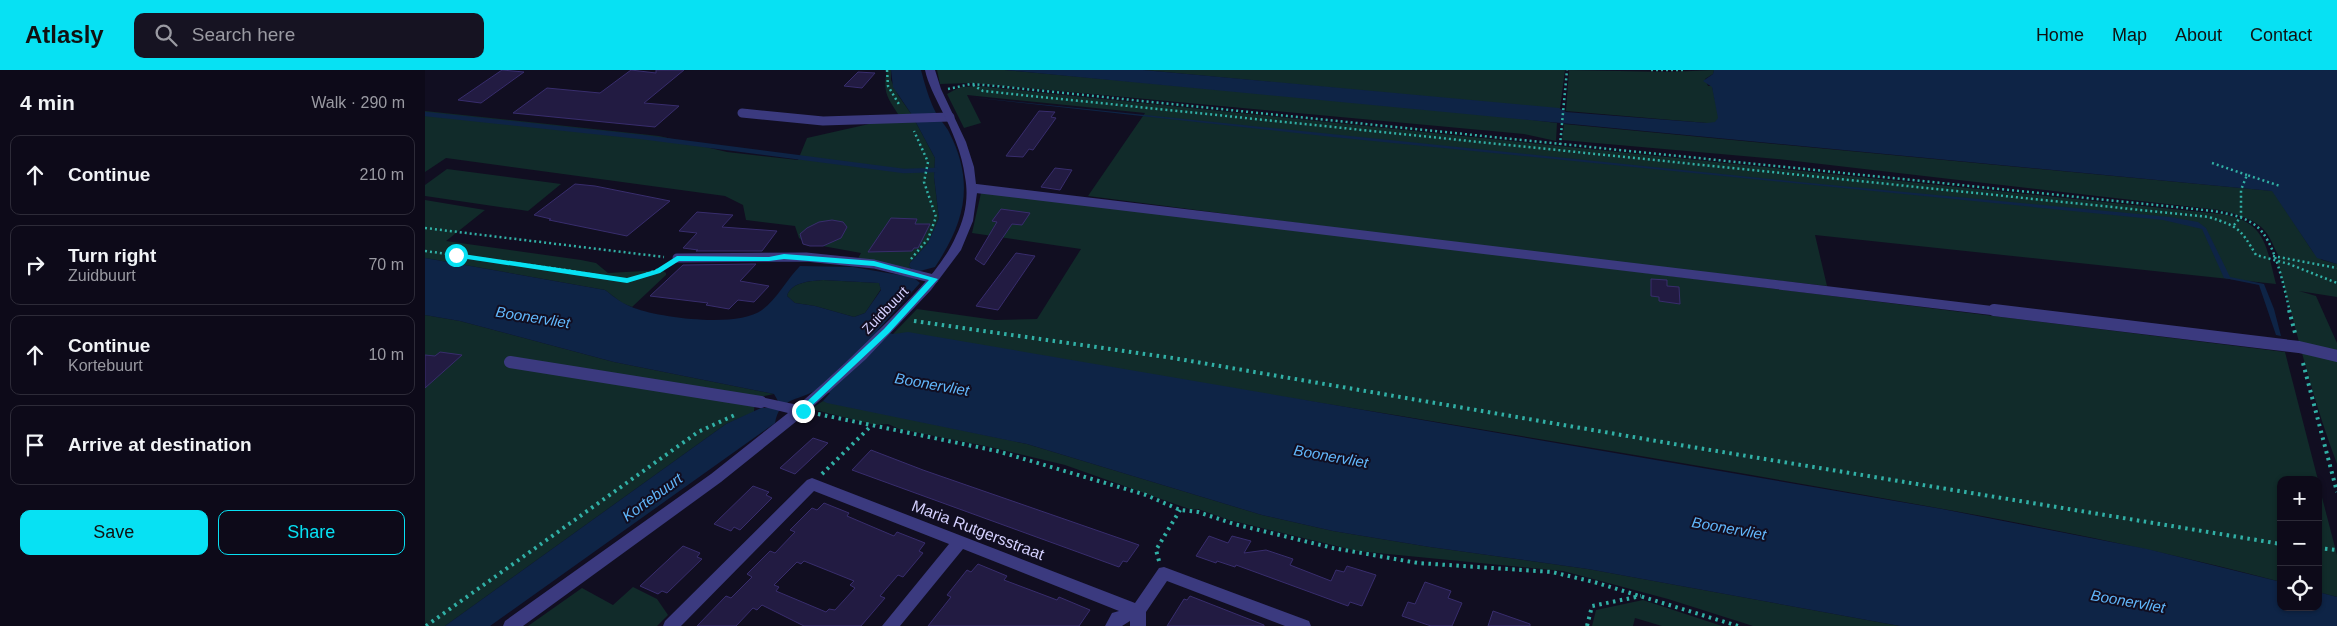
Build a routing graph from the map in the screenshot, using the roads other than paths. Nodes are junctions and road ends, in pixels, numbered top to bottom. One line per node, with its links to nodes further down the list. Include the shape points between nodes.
1 (930, 70): 3 (street, Zuidbuurt)
2 (742, 113): 3 (lane, via 815,121)
3 (946, 117): 4 (street, Zuidbuurt, via 969,162)
4 (972, 188): 6 (street, Zuidbuurt, via 971,208 962,234 949,260); 7 (lane, via 2299,347)
5 (677, 258): 6 (lane, via 806,257 874,264)
6 (934, 279): 10 (street, Zuidbuurt, via 899,318)
7 (2337, 356)
8 (510, 362): 9 (lane)
9 (772, 405): 10 (street)
10 (803, 411): 13 (street)
11 (960, 542): 12 (street, Maria Rutgersstraat); 14 (street, Maria Rutgersstraat, via 812,484); 15 (street)
12 (1138, 618): 16 (street, via 1118,618); 17 (street, via 1164,574)
13 (511, 626)
14 (671, 626)
15 (890, 626)
16 (1113, 626)
17 (1303, 626)

